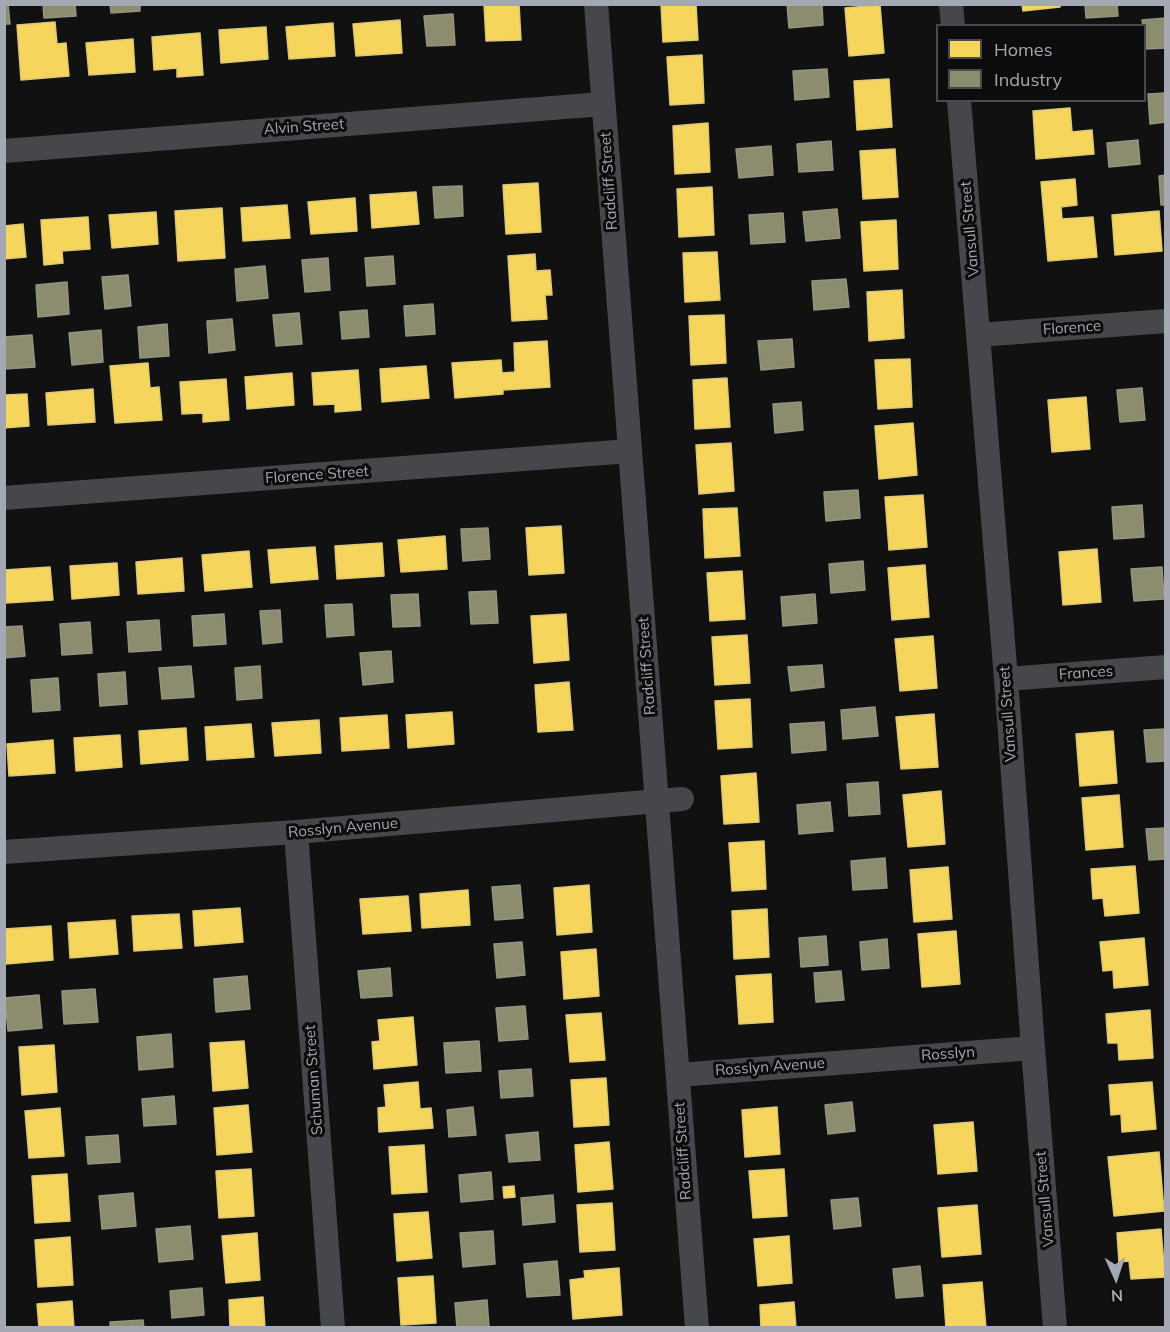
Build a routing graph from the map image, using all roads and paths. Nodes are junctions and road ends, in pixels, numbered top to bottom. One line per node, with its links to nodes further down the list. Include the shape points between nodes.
1 (596, 4): 5 (street, Radcliff Street)
2 (951, 4): 3 (street)
3 (953, 24)
4 (959, 102): 8 (street, Vansull Street)
5 (603, 104): 6 (street, Alvin Street); 9 (street, Radcliff Street)
6 (4, 151)
7 (1166, 321): 8 (street, Florence)
8 (978, 335): 12 (street, Vansull Street)
9 (630, 451): 10 (street, Florence Street); 14 (street, Radcliff Street)
10 (4, 498)
11 (1166, 667): 12 (street, Frances)
12 (1006, 679): 17 (street, Vansull Street)
13 (682, 799): 14 (street, Rosslyn Avenue)
14 (657, 801): 15 (street, Rosslyn Avenue); 19 (street, Radcliff Street)
15 (296, 832): 16 (street, Rosslyn Avenue); 20 (street, Schuman Street)
16 (4, 852)
17 (1033, 1048): 18 (street, Rosslyn); 22 (street, Vansull Street)
18 (863, 1060): 19 (street, Rosslyn Avenue)
19 (678, 1075): 21 (street, Radcliff Street)
20 (333, 1328)
21 (697, 1328)
22 (1055, 1328)

